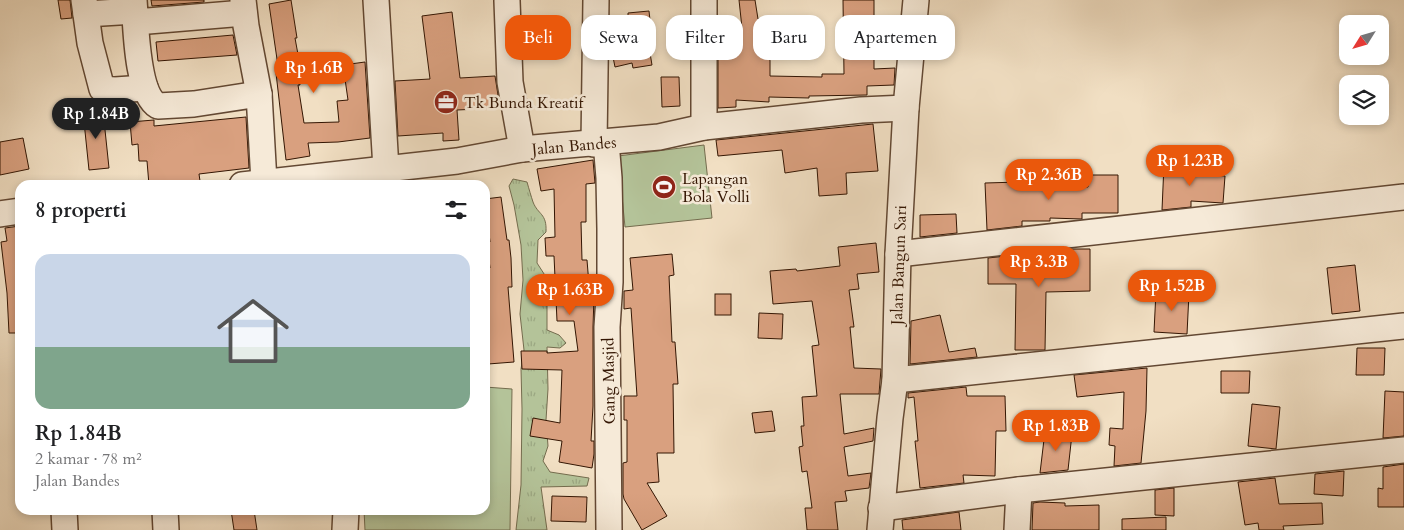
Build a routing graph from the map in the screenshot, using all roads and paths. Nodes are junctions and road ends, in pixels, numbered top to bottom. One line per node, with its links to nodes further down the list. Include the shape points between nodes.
1 (376, 0): 15 (street)
2 (596, 0): 13 (street, Gang Masjid)
3 (704, 0): 12 (street)
4 (916, 0): 11 (street, Jalan Bangun Sari)
5 (507, 1): 14 (street, via 510,82)
6 (85, 7): 8 (street); 9 (street, via 90,43 102,88)
7 (244, 7): 8 (street); 10 (street)
8 (135, 11): 9 (street, via 140,73)
9 (145, 88): 10 (street, via 158,106)
10 (259, 94): 16 (street)
11 (906, 108): 12 (street, Jalan Bandes); 21 (street, Jalan Bangun Sari)
12 (704, 127): 13 (street, Jalan Bandes, via 659,137)
13 (600, 143): 14 (street, Jalan Bandes); 33 (street, Gang Masjid, via 609,178)
14 (522, 149): 15 (street, Jalan Bandes)
15 (386, 169): 17 (street, Jalan Bandes)
16 (253, 180)
17 (334, 180)
18 (1404, 197): 21 (street)
19 (15, 212): 20 (street)
20 (0, 214)
21 (898, 254): 23 (street, Jalan Bangun Sari)
22 (1404, 326): 23 (street)
23 (895, 380): 29 (street, Jalan Bangun Sari)
24 (1404, 450): 25 (street)
25 (1019, 490): 29 (street); 34 (street)
26 (64, 515): 30 (street)
27 (165, 515): 31 (street)
28 (346, 515): 32 (street)
29 (881, 519)
30 (65, 530)
31 (166, 530)
32 (345, 530)
33 (609, 530)
34 (1017, 530)

